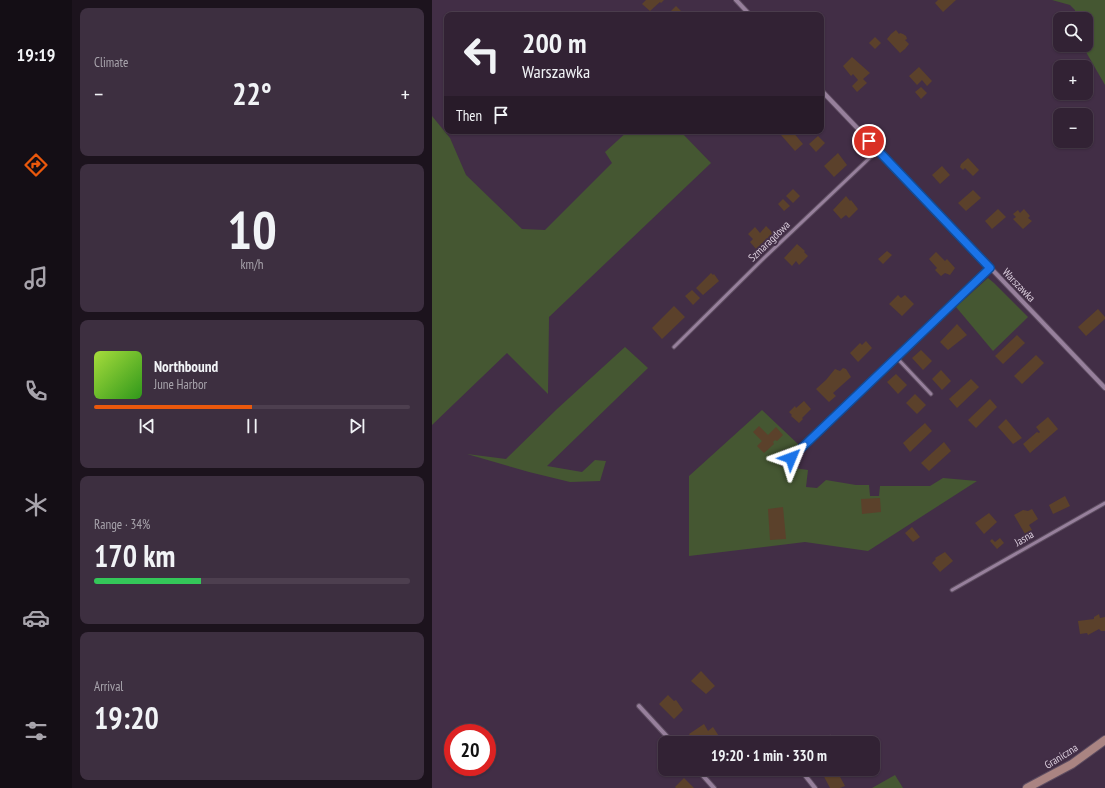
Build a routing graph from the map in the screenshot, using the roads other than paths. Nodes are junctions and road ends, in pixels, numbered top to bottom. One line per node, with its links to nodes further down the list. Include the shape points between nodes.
1 (736, 0): 2 (street)
2 (747, 12)
3 (824, 93): 4 (street, Warszawka)
4 (878, 150): 5 (street, Warszawka); 6 (lane, Szmaragdowa)
5 (990, 268): 7 (lane); 8 (street, Warszawka)
6 (674, 347)
7 (897, 358): 9 (lane); 10 (lane)
8 (1105, 388)
9 (931, 394)
10 (791, 458)
11 (1105, 503): 12 (lane, Jasna)
12 (952, 590)
13 (639, 706): 14 (street)
14 (667, 736)
15 (1105, 740): 20 (street, Graniczna, via 1072,764)
16 (703, 776): 18 (street)
17 (806, 776): 19 (street)
18 (714, 788)
19 (815, 788)
20 (1027, 788)

